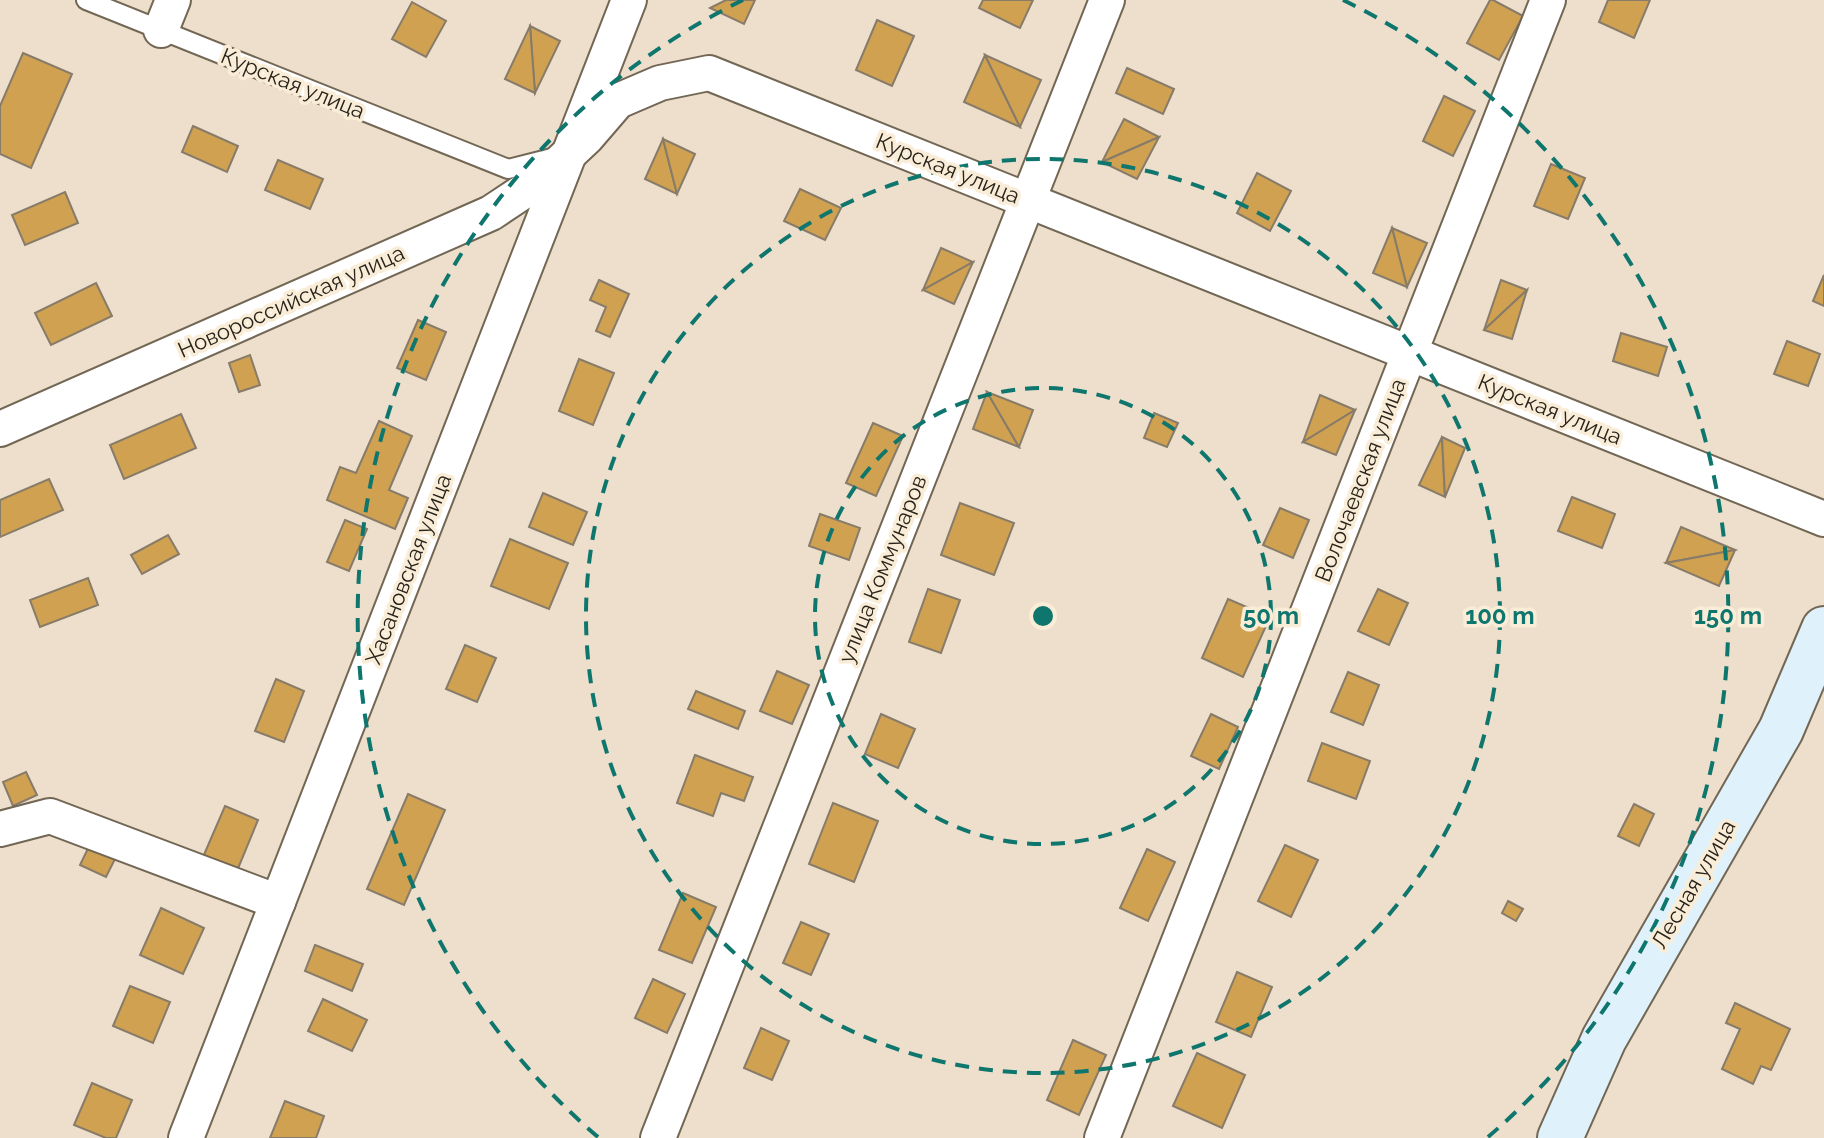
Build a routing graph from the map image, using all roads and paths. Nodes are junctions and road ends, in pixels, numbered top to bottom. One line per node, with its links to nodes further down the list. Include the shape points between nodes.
1 (86, 0): 5 (lane, Курская улица)
2 (629, 0): 6 (street, Хасановская улица)
3 (1107, 0): 7 (street, улица Коммунаров)
4 (1548, 0): 8 (street, Волочаевская улица)
5 (167, 15): 6 (lane, Курская улица, via 508,169)
6 (570, 153): 7 (street, Курская улица, via 618,101 660,83 709,73); 9 (street, Новороссийская улица, via 491,213); 13 (street, Хасановская улица)
7 (1028, 200): 8 (street, Курская улица); 15 (street, улица Коммунаров)
8 (1410, 353): 10 (street, Курская улица); 16 (street, Волочаевская улица)
9 (0, 429)
10 (1824, 519)
11 (1824, 629): 17 (street, Лесная улица, via 1781,730 1604,1039)
12 (0, 829): 13 (street, via 50,816)
13 (278, 902): 14 (street, Хасановская улица)
14 (186, 1138)
15 (658, 1138)
16 (1102, 1138)
17 (1560, 1138)

